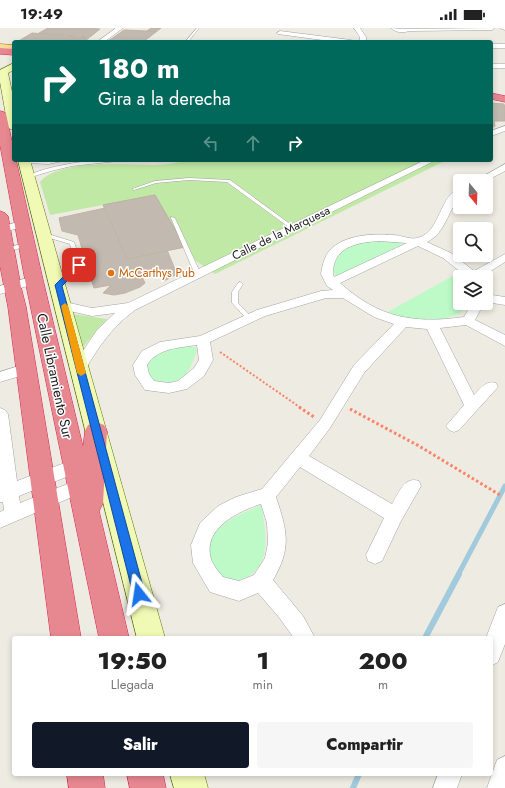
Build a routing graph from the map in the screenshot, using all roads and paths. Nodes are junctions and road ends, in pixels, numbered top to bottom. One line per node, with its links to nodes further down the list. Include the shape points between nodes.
1 (120, 28): 10 (street)
2 (198, 28): 11 (lane)
3 (394, 28): 4 (street, via 400,31)
4 (408, 28): 5 (street)
5 (485, 28): 6 (street); 9 (street)
6 (492, 28)
7 (356, 29): 14 (street)
8 (278, 31): 12 (street); 13 (street)
9 (505, 32)
10 (103, 40)
11 (188, 40)
12 (282, 40)
13 (338, 40)
14 (363, 40)
15 (493, 46): 16 (street)
16 (505, 46)
17 (0, 47): 18 (main road)
18 (12, 48)
19 (0, 50): 20 (highway)
20 (12, 52)
21 (0, 55): 22 (main road)
22 (12, 57)
23 (493, 66): 24 (street)
24 (505, 66)
25 (12, 67): 30 (street, via 3,72)
26 (493, 90): 27 (highway)
27 (505, 90)
28 (493, 91): 29 (highway)
29 (505, 99)
30 (8, 125): 43 (highway, Calle Libramiento Sur)
31 (505, 128): 32 (street)
32 (493, 133)
33 (54, 162): 36 (lane)
34 (98, 162): 36 (lane)
35 (428, 162): 42 (street, Calle de la Marquesa)
36 (25, 166): 43 (street)
37 (505, 167): 38 (street)
38 (492, 174)
39 (134, 189): 42 (lane, via 155,182 189,179 228,181)
40 (453, 199): 44 (street)
41 (172, 218): 51 (lane)
42 (292, 227): 51 (street, Calle de la Marquesa)
43 (13, 235): 52 (highway, Calle Libramiento Sur); 54 (highway, Calle Libramiento Sur); 58 (street, via 59,285)
44 (431, 241): 45 (street); 49 (street)
45 (417, 242): 55 (street); 55 (street, via 386,237 365,239 345,245 332,254 328,265)
46 (86, 254): 48 (path, bridge)
47 (505, 257): 50 (street)
48 (66, 258)
49 (467, 270)
50 (484, 270)
51 (197, 275): 59 (street, Calle de la Marquesa)
52 (34, 280): 54 (street); 78 (highway, Calle Libramiento Sur)
53 (240, 284): 61 (lane, via 235,292 235,303)
54 (6, 288): 68 (highway, Calle Libramiento Sur, via 17,307)
55 (328, 289): 61 (street); 63 (street, via 346,294 382,318)
56 (493, 299): 57 (street)
57 (505, 301)
58 (65, 306): 59 (street, Calle de la Marquesa, via 92,312); 67 (street)
59 (131, 308): 67 (street, Calle de la Marquesa, via 115,318 98,337)
60 (475, 310): 62 (street)
61 (249, 318): 65 (street)
62 (468, 321): 64 (street); 66 (street)
63 (403, 323): 64 (street); 71 (street, via 359,369)
64 (432, 324): 72 (street)
65 (203, 340): 65 (street, via 206,360 199,372 182,384 169,388 150,386 142,375 140,366 147,354 165,345); 74 (path)
66 (505, 341)
67 (80, 366): 76 (street)
68 (25, 369): 69 (street); 81 (highway, Calle Libramiento Sur)
69 (0, 377)
70 (491, 387): 72 (street)
71 (339, 403): 74 (street); 84 (path, via 419,446)
72 (472, 406): 75 (street)
73 (0, 414): 82 (street)
74 (325, 424): 77 (street)
75 (454, 426)
76 (96, 431): 87 (highway); 93 (street)
77 (297, 457): 83 (street); 85 (street)
78 (75, 466): 79 (highway, Calle Libramiento Sur); 81 (street)
79 (80, 486): 81 (street); 87 (highway, Calle Libramiento Sur)
80 (413, 486): 85 (street)
81 (44, 489): 82 (street); 86 (street); 91 (highway, Calle Libramiento Sur)
82 (5, 494): 86 (street)
83 (267, 495): 89 (street, via 276,523 276,543 274,561); 89 (street, via 242,502 224,512 206,529 200,545 202,563 217,585 239,590)
84 (500, 496)
85 (395, 515): 88 (street)
86 (6, 517)
87 (88, 524): 92 (highway, Calle Libramiento Sur)
88 (375, 555)
89 (261, 582): 94 (street)
90 (505, 614): 95 (street)
91 (66, 636)
92 (114, 636)
93 (150, 636)
94 (304, 636)
95 (493, 649)
96 (505, 768): 105 (street)
97 (85, 776): 101 (highway)
98 (145, 776): 102 (highway)
99 (188, 776): 103 (street)
100 (449, 776): 104 (street)
101 (87, 788)
102 (148, 788)
103 (191, 788)
104 (445, 788)
105 (499, 788)

